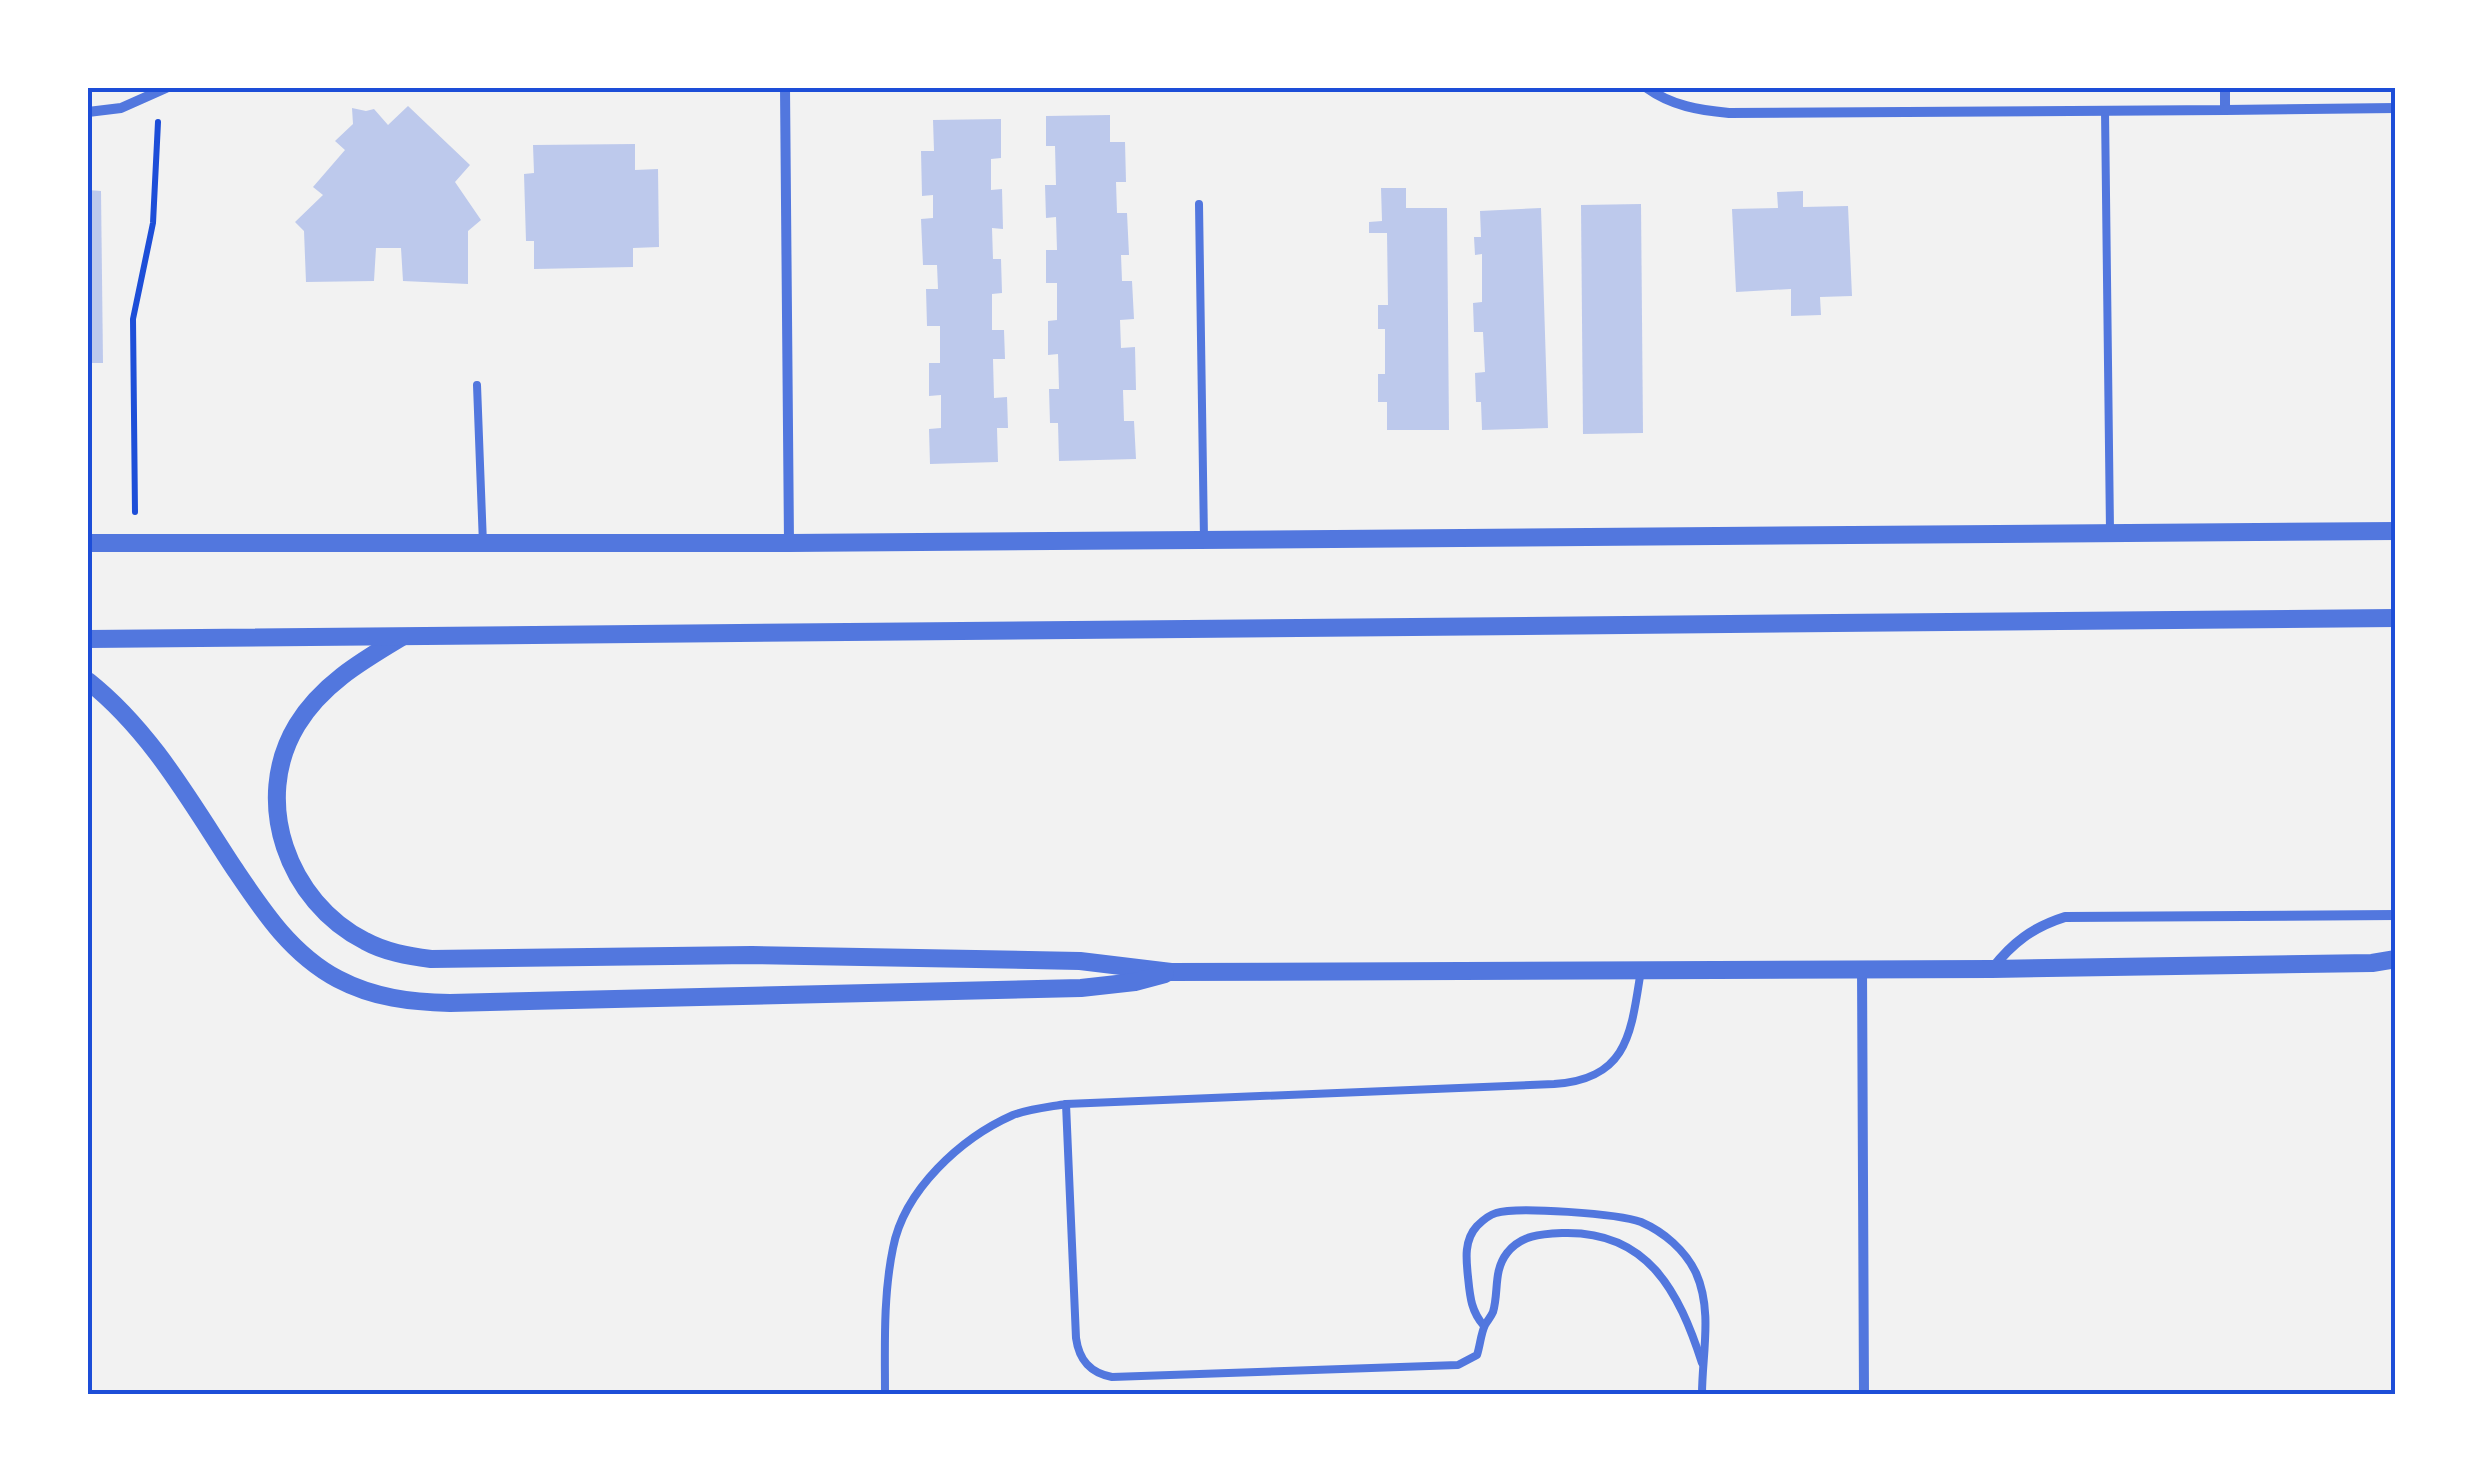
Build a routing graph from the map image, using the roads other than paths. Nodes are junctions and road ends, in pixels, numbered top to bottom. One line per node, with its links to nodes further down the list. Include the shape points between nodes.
1 (785, 88): 15 (street)
2 (1647, 88): 6 (street, via 1693,109 1730,114)
3 (2225, 88): 7 (street)
4 (163, 90): 8 (street, via 121,108)
5 (2396, 108): 7 (street)
6 (2106, 110): 7 (street); 12 (lane)
7 (2226, 110)
8 (88, 112)
9 (1200, 204): 13 (lane)
10 (477, 385): 16 (lane)
11 (2396, 531): 12 (street)
12 (2110, 532): 13 (street)
13 (1204, 540): 15 (street)
14 (88, 543): 16 (street)
15 (788, 543): 16 (street)
16 (483, 544)
17 (2396, 618): 18 (street)
18 (402, 638): 19 (street); 28 (street, via 320,695 296,726 277,799 292,868 312,900 366,942 431,959 1080,960)
19 (88, 639)
20 (88, 682): 28 (street, via 151,743 276,928 304,956 370,993 450,1004 1062,989)
21 (2396, 915): 25 (street, via 2065,918 2024,936)
22 (2396, 959): 23 (street)
23 (2372, 963): 25 (street); 27 (street)
24 (1862, 968): 25 (street); 26 (street); 34 (street)
25 (1992, 969)
26 (1641, 970): 28 (street); 29 (lane, via 1626,1046 1603,1071 1570,1083)
27 (2396, 971)
28 (1170, 972)
29 (1066, 1104): 30 (lane, via 1076,1338 1082,1360 1101,1375 1458,1365 1477,1355); 32 (lane, via 1016,1114 962,1144 920,1188 893,1244)
30 (1484, 1326): 31 (lane, via 1510,1249 1534,1235 1581,1232 1627,1247 1663,1278); 31 (lane, via 1470,1303 1466,1258 1478,1224 1510,1211 1615,1216 1661,1233 1694,1270 1706,1318)
31 (1702, 1362): 33 (lane)
32 (884, 1394)
33 (1702, 1394)
34 (1864, 1394)

